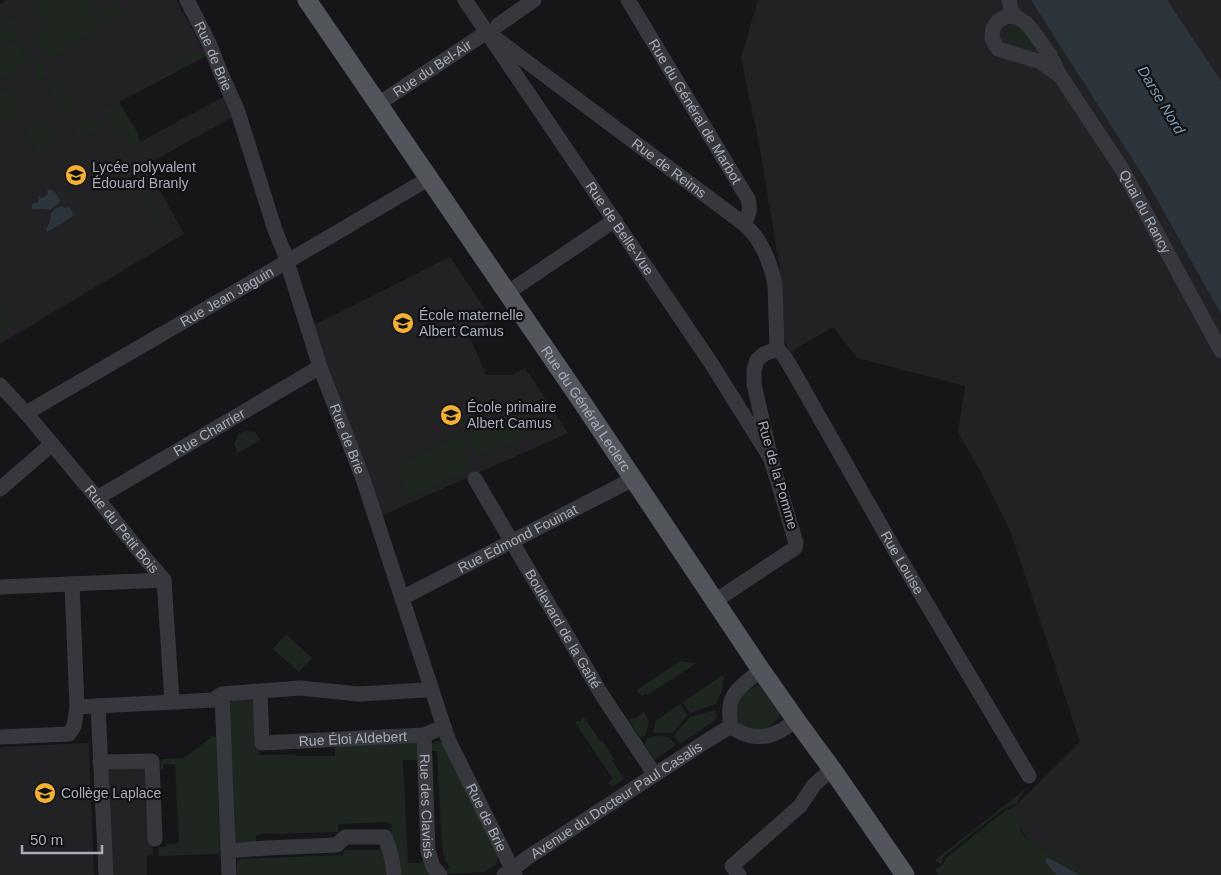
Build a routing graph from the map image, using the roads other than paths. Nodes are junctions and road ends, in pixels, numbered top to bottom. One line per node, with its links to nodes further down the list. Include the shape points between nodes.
1 (187, 0): 14 (street, Rue de Brie, via 237,108)
2 (307, 0): 10 (main road, Rue du Général Leclerc)
3 (465, 0): 8 (street, Rue de Belle-Vue)
4 (534, 0): 8 (street, Rue du Bel-Air)
5 (628, 0): 13 (street, Rue du Général de Marbot, via 748,199 749,215)
6 (1010, 0): 7 (street)
7 (1015, 16): 9 (street, Quai du Rancy, via 1032,30); 9 (street, Quai du Rancy, via 998,20 993,28 992,39 998,49 1041,62)
8 (492, 28): 10 (street, Rue du Bel-Air); 12 (street, Rue de Belle-Vue); 13 (street, Rue de Reims)
9 (1061, 77): 17 (street, Quai du Rancy, via 1122,169)
10 (378, 104): 11 (main road, Rue du Général Leclerc)
11 (428, 178): 14 (street, Rue Jean Jaguin); 15 (main road, Rue du Général Leclerc)
12 (615, 220): 15 (street); 22 (street, Rue de Belle-Vue)
13 (744, 224): 16 (street, Rue de Reims, via 757,239 773,274)
14 (287, 262): 18 (street, Rue de Brie); 20 (street, Rue Jean Jaguin)
15 (507, 292): 24 (main road, Rue du Général Leclerc)
16 (777, 349): 22 (street, Rue de la Pomme, via 757,360 754,370 754,384); 48 (street, Rue Louise, via 792,369)
17 (1221, 351)
18 (320, 367): 26 (street, Rue Charrier); 31 (street, Rue de Brie, via 363,479)
19 (0, 386): 20 (street, Rue du Petit Bois)
20 (26, 413): 21 (street, Rue du Petit Bois)
21 (52, 444): 25 (street); 26 (street, Rue du Petit Bois)
22 (771, 459): 32 (street, Rue de la Pomme, via 796,543 794,548)
23 (476, 479): 27 (street, Boulevard de la Gaîté)
24 (633, 479): 27 (street, Rue Edmond Fouinat); 32 (main road, Rue du Général Leclerc)
25 (0, 490)
26 (97, 498): 28 (street, Rue du Petit Bois)
27 (512, 541): 31 (street, Rue Edmond Fouinat); 47 (street, Boulevard de la Gaîté, via 602,695)
28 (164, 580): 29 (street); 37 (street, Rue du Petit Bois)
29 (72, 584): 30 (street); 39 (street)
30 (0, 587)
31 (402, 598): 34 (street, Rue de Brie)
32 (715, 600): 33 (main road, Rue du Général Leclerc)
33 (761, 670): 40 (main road, Rue du Général Leclerc); 41 (street, via 736,690 729,712)
34 (431, 688): 35 (street, via 359,694 300,688); 42 (street, Rue de Brie)
35 (260, 692): 36 (street); 43 (street, Rue Éloi Aldebert, via 262,743)
36 (222, 694): 37 (street, via 213,700); 50 (street)
37 (172, 702): 38 (street)
38 (98, 706): 39 (street); 45 (street)
39 (77, 707): 44 (street, via 74,726 69,734)
40 (796, 720): 41 (street, via 780,732 763,737 749,737); 46 (main road, Rue du Général Leclerc)
41 (731, 726): 47 (street, Avenue du Docteur Paul Casalis)
42 (444, 727): 43 (street, Rue Éloi Aldebert); 51 (street, Rue de Brie)
43 (424, 736): 55 (street, Rue des Clavisis, via 428,851 433,867)
44 (0, 738)
45 (100, 762): 49 (street, via 152,760); 52 (street)
46 (832, 769): 56 (street, via 814,785 800,806 732,866); 57 (main road, Rue du Général Leclerc)
47 (655, 775): 51 (street, Avenue du Docteur Paul Casalis, via 527,858)
48 (1029, 776)
49 (155, 839)
50 (228, 851): 53 (street); 54 (street, via 337,845 345,837 385,837)
51 (511, 873)
52 (106, 875)
53 (228, 875)
54 (394, 875)
55 (440, 875)
56 (739, 875)
57 (905, 875)

